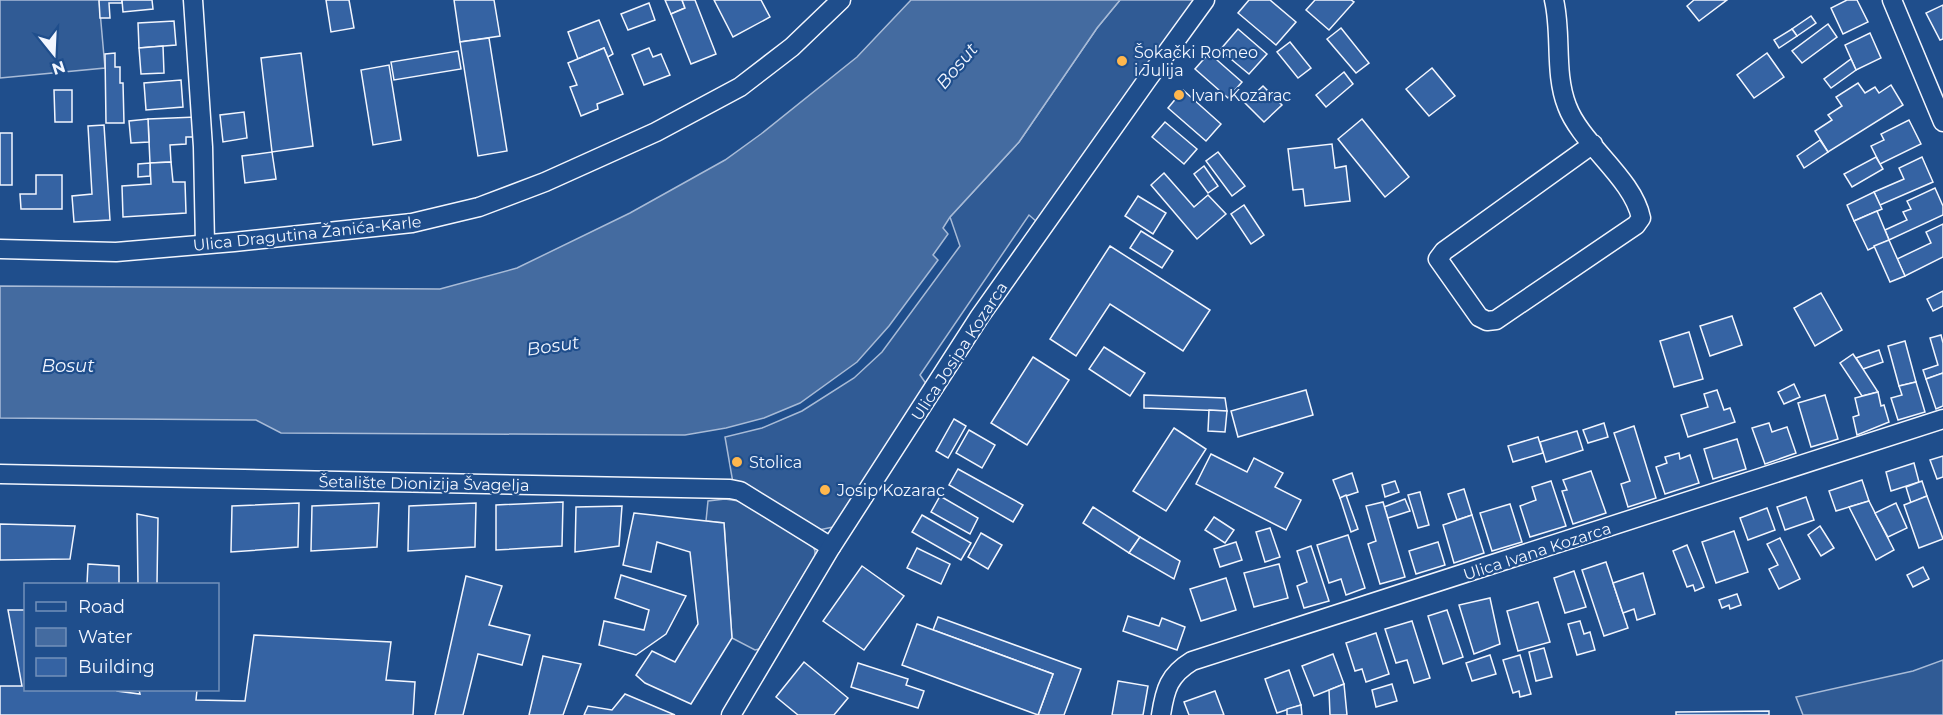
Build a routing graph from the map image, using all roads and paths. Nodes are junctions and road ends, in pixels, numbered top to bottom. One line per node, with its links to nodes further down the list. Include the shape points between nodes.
1 (193, 0): 8 (street)
2 (841, 0): 8 (street, Ulica Dragutina Žanića-Karle, via 792,47 740,87 656,132 545,182 490,203 412,223)
3 (1205, 0): 12 (street, Ulica Josipa Kozarca, via 992,298)
4 (1554, 0): 7 (street, via 1566,106 1576,126)
5 (1893, 0): 6 (street)
6 (1943, 122)
7 (1593, 144): 7 (street, via 1638,205 1641,218 1496,320 1479,317 1438,259)
8 (205, 244): 9 (street, Ulica Dragutina Žanića-Karle, via 116,252)
9 (0, 249)
10 (1943, 419): 14 (street, Ulica Ivana Kozarca, via 1192,661 1170,680)
11 (0, 474): 12 (street, Šetalište Dionizija Švagelja, via 730,489 740,491)
12 (831, 547): 13 (street, Ulica Josipa Kozarca)
13 (731, 715)
14 (1161, 715)

